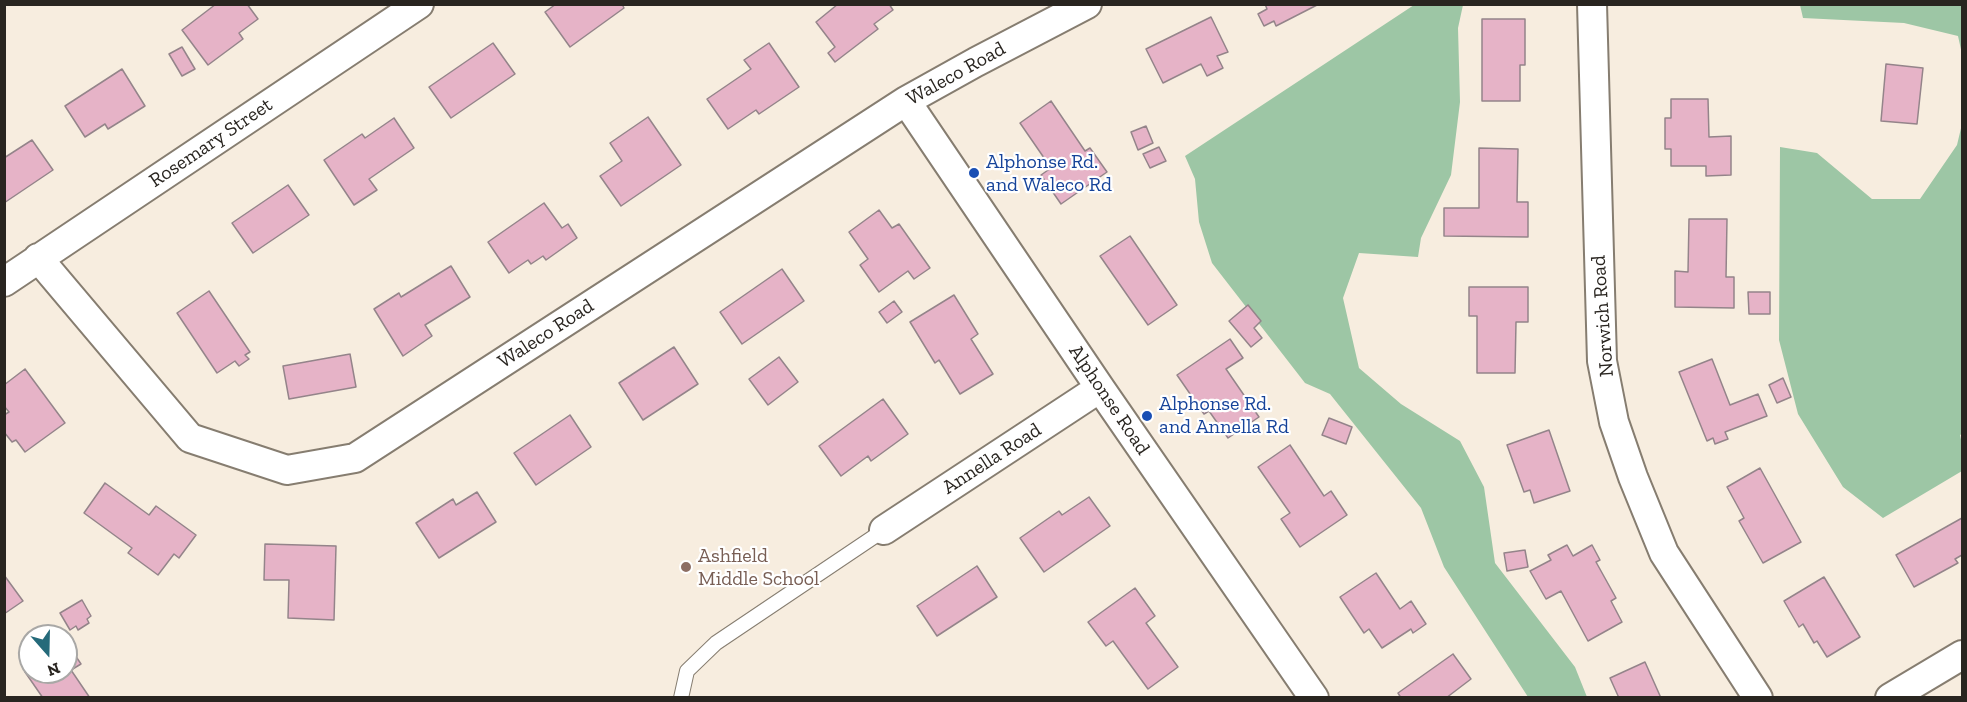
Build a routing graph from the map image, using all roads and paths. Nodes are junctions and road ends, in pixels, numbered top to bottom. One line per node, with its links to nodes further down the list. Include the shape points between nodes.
1 (419, 4): 5 (street, Rosemary Street)
2 (1087, 4): 4 (street, Waleco Road)
3 (1592, 4): 12 (street, Norwich Road, via 1602,361 1614,422 1664,553)
4 (906, 102): 5 (street, Waleco Road, via 355,458 344,460 287,470 190,438); 7 (street, Alphonse Road)
5 (38, 258): 6 (street, Rosemary Street)
6 (4, 282)
7 (1100, 388): 8 (street, Annella Road); 11 (street, Alphonse Road)
8 (884, 530): 10 (lane, via 716,643 687,671)
9 (1962, 655): 13 (street)
10 (681, 698)
11 (1314, 698)
12 (1758, 698)
13 (1890, 698)

